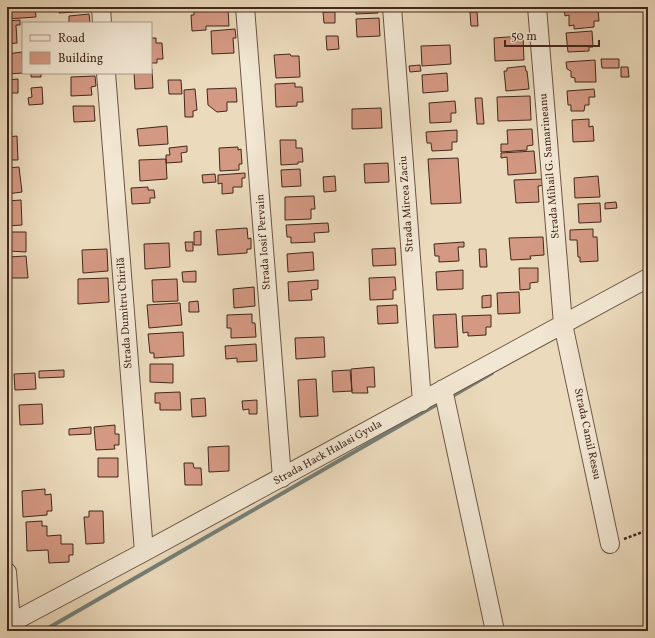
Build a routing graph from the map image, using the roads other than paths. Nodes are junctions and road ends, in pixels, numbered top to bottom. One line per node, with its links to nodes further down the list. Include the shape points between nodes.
1 (101, 7): 5 (street)
2 (245, 7): 11 (street, Strada Iosif Pervain)
3 (392, 7): 10 (street, Strada Mircea Zaciu)
4 (537, 7): 8 (street, Strada Mihail G. Samarineanu)
5 (102, 22)
6 (106, 74): 13 (street, Strada Dumitru Chirilă)
7 (648, 278): 8 (street, Strada Hack Halasi Gyula)
8 (563, 324): 9 (street, Strada Hack Halasi Gyula); 12 (street, Strada Camil Ressu)
9 (443, 389): 10 (street, Strada Hack Halasi Gyula); 16 (street)
10 (422, 402): 11 (street, Strada Hack Halasi Gyula)
11 (282, 478): 13 (street, Strada Hack Halasi Gyula)
12 (610, 544)
13 (144, 552): 15 (street, Strada Hack Halasi Gyula)
14 (7, 572): 15 (street)
15 (9, 624)
16 (496, 631)

